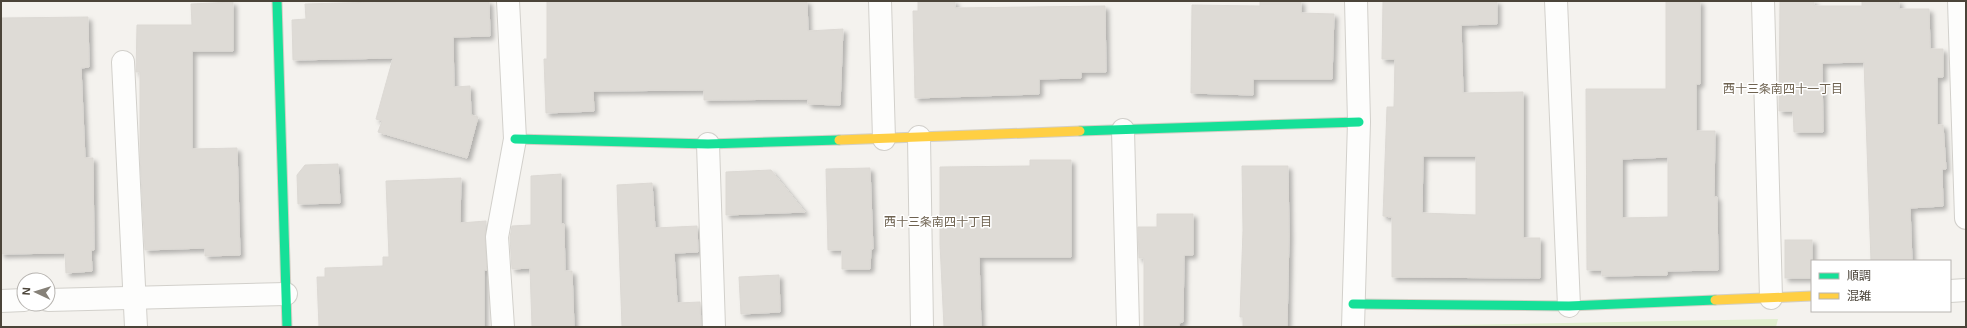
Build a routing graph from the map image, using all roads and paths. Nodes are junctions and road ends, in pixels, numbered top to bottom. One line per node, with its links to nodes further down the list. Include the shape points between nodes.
1 (277, 1): 18 (street)
2 (508, 1): 13 (street)
3 (880, 1): 12 (street)
4 (1356, 1): 9 (street)
5 (1556, 1): 26 (street)
6 (1763, 1): 21 (street)
7 (1959, 1): 15 (street)
8 (123, 62): 20 (street)
9 (1359, 122): 10 (street); 25 (street)
10 (1123, 130): 11 (street); 32 (street)
11 (918, 137): 12 (street); 31 (street)
12 (884, 138): 14 (street)
13 (515, 139): 14 (street); 29 (street, via 497,237)
14 (708, 144): 30 (street)
15 (1966, 218)
16 (1966, 290): 17 (street)
17 (1951, 291)
18 (286, 294): 20 (street); 28 (street)
19 (1811, 296): 21 (street)
20 (134, 298): 23 (street); 27 (street)
21 (1771, 298): 26 (street)
22 (16, 300): 24 (street)
23 (56, 300)
24 (1, 301)
25 (1353, 304): 26 (street); 33 (street)
26 (1568, 306)
27 (136, 327)
28 (287, 327)
29 (503, 327)
30 (714, 327)
31 (922, 327)
32 (1128, 327)
33 (1353, 327)

